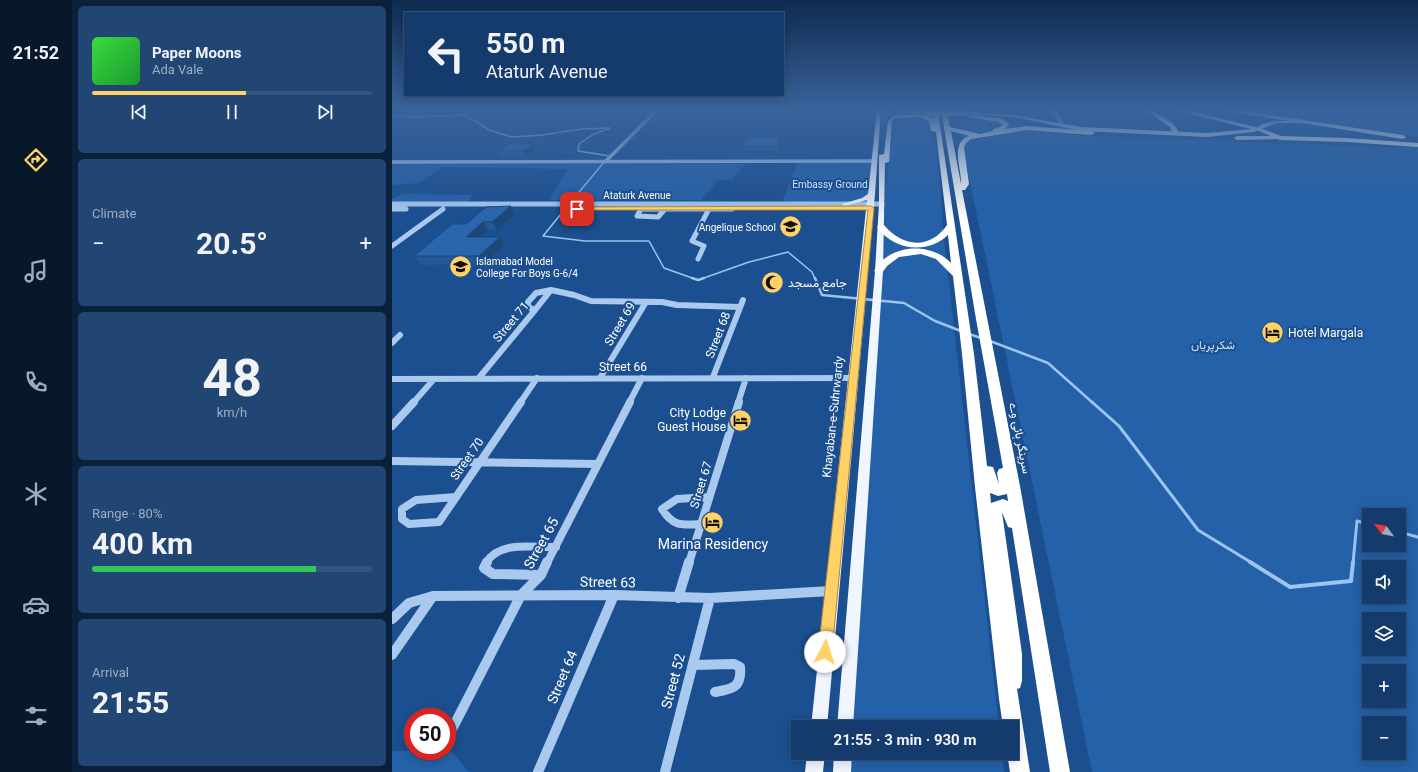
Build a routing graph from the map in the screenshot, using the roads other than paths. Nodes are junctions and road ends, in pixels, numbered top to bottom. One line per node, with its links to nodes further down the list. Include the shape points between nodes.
1 (621, 146): 9 (street)
2 (876, 146): 7 (main road, Khayaban-e-Suhrwardy)
3 (883, 146): 16 (main road)
4 (941, 146): 23 (highway)
5 (950, 146): 10 (highway, سرینگر ہائی وے)
6 (962, 146): 10 (highway, via 965,184)
7 (875, 161): 9 (street); 11 (main road, Khayaban-e-Suhrwardy)
8 (392, 162): 9 (street)
9 (605, 162)
10 (959, 191): 36 (highway, سرینگر ہائی وے)
11 (872, 194): 14 (main road); 15 (main road, Khayaban-e-Suhrwardy)
12 (392, 204): 13 (street, Ataturk Avenue)
13 (471, 204): 14 (street, Ataturk Avenue); 19 (street)
14 (845, 204): 15 (street, Ataturk Avenue)
15 (871, 206): 16 (street, Ataturk Avenue); 22 (street, Ataturk Avenue); 32 (main road, Khayaban-e-Suhrwardy)
16 (882, 206): 24 (main road)
17 (392, 209): 18 (street, Ataturk Avenue)
18 (443, 209): 19 (street, Ataturk Avenue); 25 (street)
19 (466, 209): 20 (street, Ataturk Avenue)
20 (641, 209): 21 (street, Ataturk Avenue); 21 (street, via 637,216 658,216)
21 (665, 209): 22 (street, Ataturk Avenue)
22 (710, 209): 26 (street, via 692,241 704,246)
23 (950, 226): 24 (highway, via 939,240 912,245 893,240); 28 (highway)
24 (881, 227): 27 (main road)
25 (392, 246)
26 (698, 258)
27 (879, 270): 28 (highway, via 883,262 894,256 916,252 937,255); 33 (main road)
28 (958, 276): 37 (highway)
29 (551, 290): 30 (street, via 591,301); 31 (street, Street 71); 31 (street, Street 71, via 536,293 528,302 528,306)
30 (646, 302): 38 (street, Street 68, via 677,305 741,303); 40 (street, Street 69)
31 (536, 310): 46 (street, Street 71)
32 (860, 318): 33 (main road); 43 (main road, Khayaban-e-Suhrwardy)
33 (874, 318): 68 (main road)
34 (400, 336): 35 (street)
35 (392, 343)
36 (989, 360): 37 (highway, via 988,379 1006,483 1005,488 1000,490 990,485 977,393); 70 (highway, سرینگر ہائی وے)
37 (970, 374): 66 (highway)
38 (713, 377): 41 (street, Street 66); 42 (street, Street 66)
39 (537, 378): 40 (street, Street 66); 46 (street, Street 66); 49 (street, Street 70)
40 (600, 378): 41 (street, Street 66)
41 (642, 378): 50 (street, Street 65)
42 (746, 378): 43 (street, Street 66); 52 (street, Street 67)
43 (853, 378): 56 (main road, Khayaban-e-Suhrwardy)
44 (392, 379): 45 (street, Street 66)
45 (434, 379): 46 (street, Street 66); 47 (street)
46 (478, 379)
47 (392, 426)
48 (392, 461): 49 (street)
49 (480, 462): 50 (street); 51 (street, Street 70)
50 (598, 464): 54 (street, Street 65)
51 (456, 497): 51 (street, Street 70, via 416,500 402,509 402,519 409,524 439,522)
52 (709, 497): 53 (street, Street 67); 53 (street, via 677,499 662,509 667,520 675,525)
53 (701, 524): 60 (street, Street 67)
54 (556, 547): 55 (street, Street 65); 55 (street, via 498,552 488,559 484,568 493,574)
55 (541, 576): 57 (street, Street 65)
56 (831, 591): 61 (street, Street 63); 67 (main road, Khayaban-e-Suhrwardy)
57 (521, 595): 58 (street, Street 63); 59 (street, Street 63); 69 (street, Street 65)
58 (614, 595): 60 (street, Street 63); 73 (street, Street 64)
59 (433, 596): 62 (street, Street 63, via 409,603); 63 (street)
60 (678, 598): 61 (street, Street 63)
61 (710, 598): 64 (street, Street 52)
62 (392, 619)
63 (393, 652)
64 (693, 665): 65 (street, via 734,664 740,667 738,684 732,689); 74 (street, Street 52)
65 (715, 692)
66 (1009, 699): 70 (highway, via 1014,677 1013,654 994,511 997,506 1003,505 1011,510 1039,688); 77 (highway)
67 (819, 720)
68 (845, 720)
69 (456, 721)
70 (1054, 730): 78 (highway, سرینگر ہائی وے)
71 (815, 760): 75 (main road)
72 (843, 760): 76 (main road)
73 (538, 772)
74 (665, 772)
75 (814, 772)
76 (842, 772)
77 (1020, 772)
78 (1060, 772)

